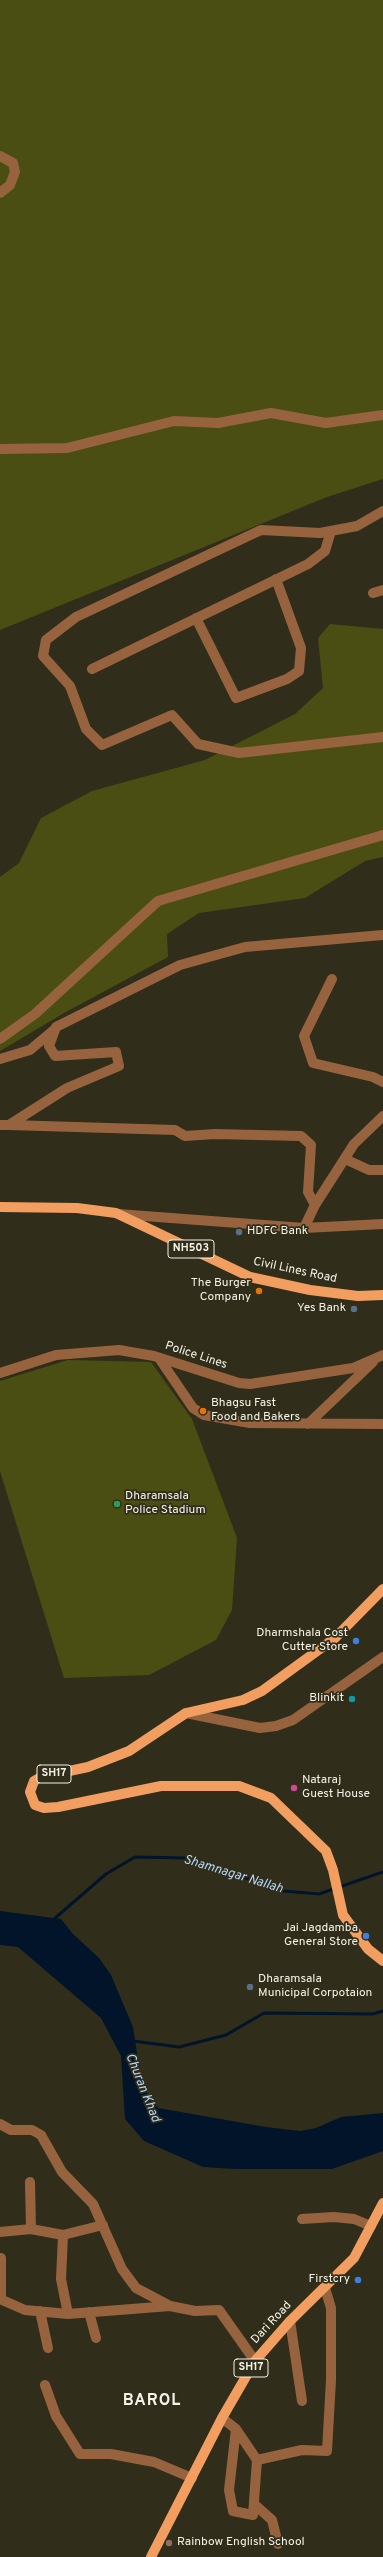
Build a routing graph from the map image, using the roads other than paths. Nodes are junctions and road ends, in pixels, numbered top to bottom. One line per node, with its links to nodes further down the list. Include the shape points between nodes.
1 (0, 156): 2 (street, via 13,163 15,172 10,184)
2 (0, 193)
3 (383, 415): 4 (street, via 326,423 271,413 218,423 174,421 67,448)
4 (0, 450)
5 (383, 511): 6 (street, via 357,526)
6 (331, 531): 7 (street, via 325,552 308,564); 10 (street, via 320,533 261,530 76,617 46,640 43,656 70,686 86,729 102,745 172,715 198,744 239,752)
7 (276, 579): 8 (street); 8 (street, via 301,648 298,671 287,679 236,698)
8 (196, 618): 9 (street)
9 (92, 669)
10 (383, 737)
11 (383, 836): 15 (street, via 158,901 35,1014)
12 (383, 935): 14 (street, via 245,947 180,965)
13 (332, 979): 17 (street, via 304,1036 313,1063 373,1077)
14 (56, 1027): 16 (street, via 30,1050); 19 (street, via 49,1046 55,1056 116,1052 119,1066 67,1088)
15 (0, 1038)
16 (0, 1060)
17 (383, 1082)
18 (383, 1116): 20 (street, via 354,1144)
19 (4, 1125): 22 (street, via 175,1130 185,1136 300,1136 311,1145 308,1192)
20 (345, 1159): 21 (street, via 369,1170); 22 (street)
21 (383, 1170)
22 (315, 1204): 26 (street)
23 (0, 1207): 24 (main road, Civil Lines Road / NH503, via 77,1208)
24 (116, 1213): 26 (street); 27 (main road, Civil Lines Road / NH503, via 250,1276 310,1290 358,1296)
25 (383, 1224): 26 (street)
26 (304, 1228)
27 (383, 1295)
28 (380, 1357): 29 (street, Police Lines, via 353,1368 250,1384 239,1383); 31 (street)
29 (159, 1358): 30 (street, Police Lines, via 119,1350 94,1351 56,1355); 31 (street, via 193,1408 204,1415 250,1423)
30 (0, 1373)
31 (308, 1424): 32 (street)
32 (383, 1424)
33 (383, 1589): 35 (main road, SH17, via 335,1638 262,1691 243,1700)
34 (383, 1657): 35 (street, via 293,1720 276,1726 260,1728)
35 (186, 1713): 36 (main road, SH17, via 129,1751 88,1766 37,1779 30,1788 32,1801 38,1807 51,1808 161,1786 247,1787 271,1798 321,1845 330,1859 343,1916 368,1949)
36 (383, 1961)
37 (0, 2124): 41 (street, via 11,2130 32,2130 41,2135 62,2172 93,2204)
38 (30, 2182): 43 (street)
39 (383, 2203): 42 (main road, Dari Road / SH17)
40 (302, 2219): 42 (street, via 334,2216 354,2219)
41 (103, 2225): 45 (street); 49 (street, via 122,2269 136,2288)
42 (371, 2226): 47 (main road, Dari Road / SH17, via 354,2258)
43 (31, 2229): 44 (street); 45 (street)
44 (0, 2232)
45 (63, 2235): 52 (street, via 61,2279)
46 (1, 2258): 48 (street)
47 (325, 2288): 53 (main road, Dari Road / SH17); 61 (street, via 331,2308 331,2380 327,2451 302,2450)
48 (0, 2299): 50 (street, via 25,2310)
49 (170, 2306): 51 (street); 56 (street, via 195,2311 219,2310)
50 (40, 2312): 52 (street); 55 (street)
51 (90, 2312): 52 (street); 54 (street)
52 (68, 2314)
53 (290, 2321): 56 (main road, Dari Road / SH17); 58 (street)
54 (96, 2338)
55 (48, 2348)
56 (255, 2361): 59 (main road, Dari Road / SH17)
57 (45, 2385): 62 (street, via 56,2416 80,2454 111,2454 154,2462)
58 (302, 2401)
59 (222, 2418): 60 (street); 62 (main road, Dari Road / SH17)
60 (236, 2429): 61 (street); 63 (street, via 229,2490 233,2511 253,2515)
61 (257, 2460): 63 (street)
62 (192, 2478): 65 (main road, Dari Road / SH17)
63 (254, 2504): 64 (street, via 272,2520)
64 (278, 2544)
65 (151, 2557)

